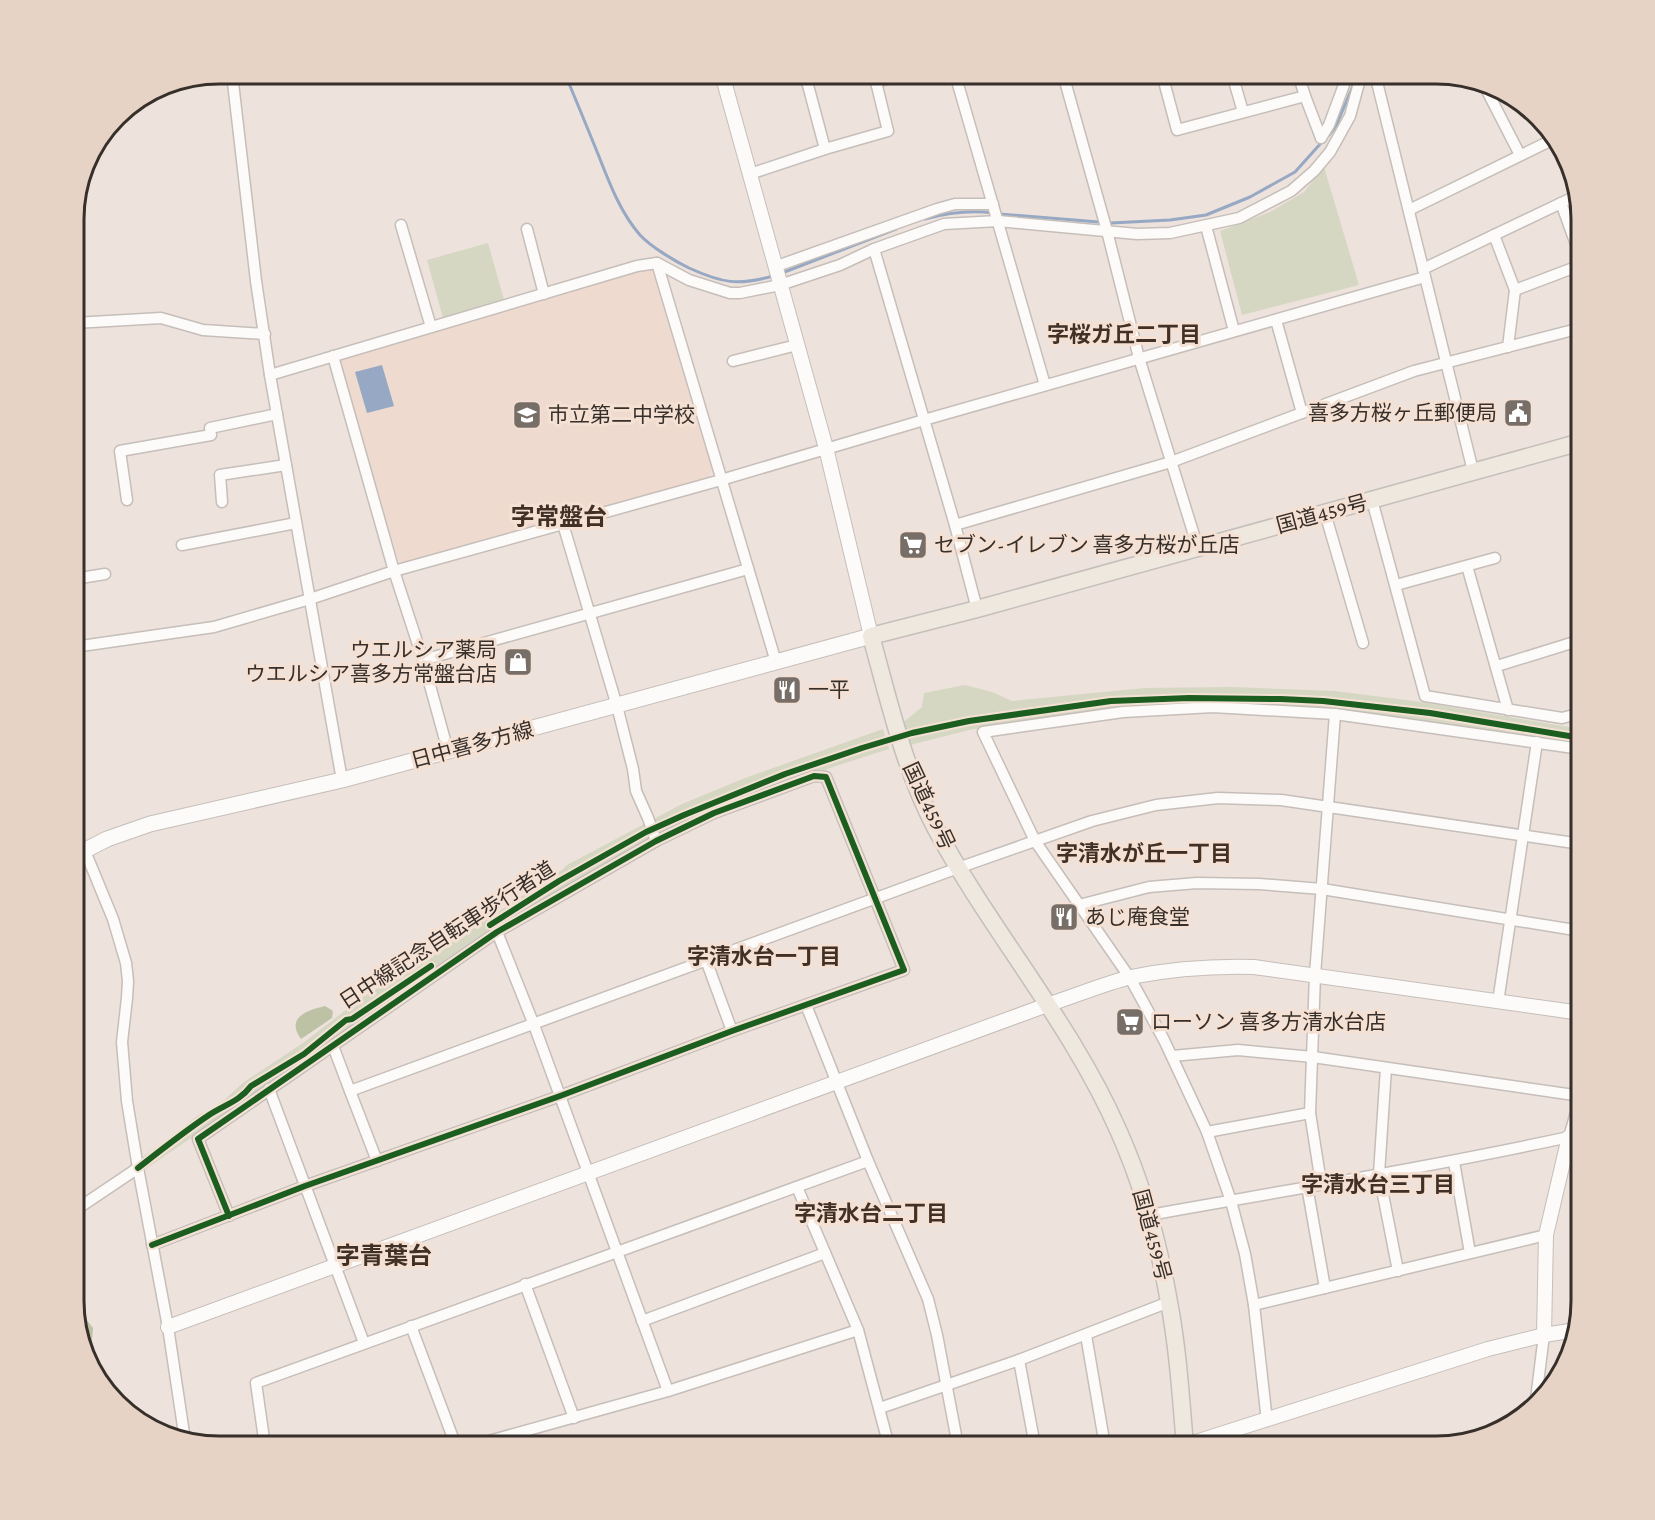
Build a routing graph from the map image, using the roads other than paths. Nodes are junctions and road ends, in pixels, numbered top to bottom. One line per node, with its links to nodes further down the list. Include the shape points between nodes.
1 (233, 84): 44 (street)
2 (725, 84): 19 (street)
3 (808, 84): 17 (street)
4 (876, 84): 17 (street, via 888,131)
5 (958, 84): 22 (street)
6 (1066, 84): 29 (street)
7 (1165, 84): 15 (street, via 1177,130)
8 (1235, 84): 15 (street)
9 (1301, 84): 14 (street)
10 (1344, 84): 14 (street, via 1321,138)
11 (1359, 84): 26 (street, via 1350,116 1314,171 1268,204 1239,218)
12 (1378, 84): 23 (street)
13 (1489, 94): 18 (street)
14 (1305, 96): 15 (street)
15 (1243, 112)
16 (1547, 142): 18 (street)
17 (825, 149): 19 (street)
18 (1520, 155): 23 (street)
19 (750, 174): 33 (street)
20 (1569, 199): 21 (street)
21 (1561, 203): 28 (street); 30 (street)
22 (993, 204): 24 (street); 33 (street, via 955,204 937,209)
23 (1409, 210): 35 (street)
24 (998, 221): 29 (street); 31 (street, via 933,226); 52 (street)
25 (401, 225): 41 (street)
26 (1206, 226): 29 (street, via 1170,233); 42 (street)
27 (527, 229): 38 (street)
28 (1571, 230)
29 (1107, 231): 48 (street)
30 (1494, 235): 35 (street); 37 (street)
31 (874, 249): 36 (street); 55 (street)
32 (657, 263): 36 (street, via 689,280 730,293); 38 (street); 61 (street)
33 (777, 266): 36 (street)
34 (1571, 269): 37 (street)
35 (1424, 273): 39 (street); 50 (street)
36 (780, 285): 45 (street)
37 (1515, 290): 46 (street)
38 (544, 294): 41 (street)
39 (1276, 320): 42 (street); 53 (street)
40 (84, 323): 44 (street, via 161,318 203,330)
41 (431, 327): 47 (street)
42 (1234, 331): 48 (street)
43 (1571, 331): 46 (street)
44 (265, 334): 51 (street)
45 (797, 345): 49 (street); 57 (street)
46 (1508, 347): 50 (street)
47 (333, 356): 51 (street); 74 (street)
48 (1139, 358): 52 (street); 58 (street)
49 (733, 361)
50 (1446, 362): 53 (street); 60 (street)
51 (270, 375): 54 (street)
52 (1045, 385): 55 (street)
53 (1302, 413): 58 (street)
54 (277, 414): 59 (street); 62 (street, via 210,428 211,435 120,452)
55 (924, 420): 57 (street); 68 (street)
56 (1571, 445): 60 (highway, 国道459号)
57 (826, 448): 61 (street); 81 (street)
58 (1172, 462): 68 (street); 70 (street)
59 (286, 465): 64 (street, via 220,475); 66 (street)
60 (1473, 471): 63 (highway, 国道459号)
61 (721, 480): 67 (street); 73 (street)
62 (127, 500)
63 (1372, 500): 65 (highway, 国道459号); 77 (street)
64 (222, 502)
65 (1324, 513): 70 (highway, 国道459号); 82 (street)
66 (296, 523): 69 (street); 78 (street)
67 (563, 524): 74 (street); 80 (street)
68 (955, 525): 79 (street)
69 (182, 545)
70 (1198, 548): 79 (highway, 国道459号)
71 (1495, 558): 72 (street)
72 (1467, 567): 77 (street); 87 (street)
73 (748, 569): 80 (street); 86 (street)
74 (394, 572): 78 (street); 85 (street)
75 (105, 574): 76 (street)
76 (84, 577)
77 (1396, 585): 89 (street, via 1425,696)
78 (310, 599): 84 (street, via 214,627); 95 (street)
79 (977, 609): 81 (highway, 国道459号)
80 (589, 613): 85 (street); 88 (street)
81 (871, 636): 86 (main road, 日中喜多方線); 103 (highway, 国道459号, via 916,784)
82 (1363, 643)
83 (1571, 643): 87 (street)
84 (84, 646)
85 (423, 660): 94 (street)
86 (776, 662): 88 (main road, 日中喜多方線)
87 (1497, 666): 89 (street)
88 (617, 706): 94 (main road, 日中喜多方線); 98 (street, via 636,790)
89 (1508, 710): 91 (street)
90 (1335, 714): 92 (street); 96 (street); 99 (street, via 1213,707 1123,712 983,732)
91 (1571, 716)
92 (1537, 742): 93 (street); 97 (street)
93 (1571, 747)
94 (448, 752): 95 (main road, 日中喜多方線)
95 (342, 780): 101 (main road, 日中喜多方線, via 150,824)
96 (1329, 806): 97 (street); 99 (street, via 1248,798 1185,801 1092,821); 104 (street)
97 (1524, 836): 100 (street); 107 (street)
98 (656, 841): 105 (street, via 714,813 814,776 826,777); 109 (street)
99 (1035, 841): 103 (street); 106 (street)
100 (1571, 843)
101 (84, 851)
102 (84, 864): 135 (street, via 113,919 126,963 128,989 122,1042)
103 (958, 868): 105 (street); 115 (highway, 国道459号)
104 (1322, 889): 106 (street, via 1197,883 1149,887); 107 (street); 111 (street)
105 (876, 899): 110 (street); 114 (street, via 904,970)
106 (1079, 905): 112 (street)
107 (1512, 920): 108 (street); 113 (street)
108 (1571, 929)
109 (497, 932): 117 (street); 119 (street)
110 (706, 960): 117 (street); 118 (street)
111 (1315, 975): 112 (street, via 1228,966); 113 (street); 121 (street)
112 (1130, 978): 115 (street); 120 (street)
113 (1498, 1002): 116 (street)
114 (806, 1005): 118 (street); 123 (street)
115 (1047, 1005): 123 (street); 144 (highway, 国道459号, via 1119,1132)
116 (1571, 1013)
117 (534, 1025): 125 (street); 127 (street)
118 (732, 1030): 127 (street)
119 (333, 1046): 124 (street); 125 (street)
120 (1172, 1056): 121 (street, via 1238,1050); 130 (street)
121 (1312, 1057): 122 (street); 128 (street)
122 (1386, 1068): 126 (street); 137 (street)
123 (836, 1083): 133 (street); 136 (street)
124 (269, 1089): 139 (street); 145 (street, via 198,1139)
125 (350, 1091): 132 (street)
126 (1571, 1095)
127 (560, 1096): 132 (street); 136 (street)
128 (1310, 1113): 130 (street); 138 (street)
129 (1571, 1130): 131 (street)
130 (1207, 1132): 142 (street)
131 (1569, 1137): 134 (street); 146 (street)
132 (377, 1161): 139 (street)
133 (868, 1161): 141 (street); 166 (street, via 928,1299)
134 (1454, 1162): 137 (street); 150 (street)
135 (138, 1168): 143 (street); 147 (street)
136 (590, 1174): 148 (street); 151 (street)
137 (1379, 1174): 138 (street); 152 (street)
138 (1322, 1183): 140 (street)
139 (305, 1186): 145 (street); 151 (street)
140 (1307, 1186): 142 (street); 154 (street)
141 (797, 1187): 148 (street); 149 (street)
142 (1231, 1201): 144 (street); 156 (street)
143 (84, 1205)
144 (1149, 1215): 155 (highway, 国道459号)
145 (229, 1216): 147 (street)
146 (1546, 1235): 150 (street); 163 (street)
147 (152, 1245): 159 (street)
148 (617, 1252): 153 (street); 157 (street)
149 (825, 1253): 157 (street); 160 (street)
150 (1470, 1253): 152 (street)
151 (335, 1266): 159 (street); 164 (street)
152 (1398, 1271): 154 (street)
153 (525, 1284): 158 (street); 170 (street)
154 (1325, 1288): 156 (street)
155 (1170, 1302): 162 (street); 180 (highway, 国道459号)
156 (1254, 1305): 171 (street)
157 (642, 1321): 168 (street)
158 (411, 1326): 164 (street); 174 (street)
159 (168, 1327): 172 (street)
160 (858, 1330): 168 (street); 169 (street)
161 (1567, 1331): 163 (street)
162 (1086, 1335): 165 (street); 179 (street)
163 (1544, 1335): 167 (street); 171 (street, via 1488,1349)
164 (364, 1343): 173 (street, via 256,1383)
165 (1019, 1360): 166 (street); 178 (street)
166 (946, 1386): 169 (street); 177 (street)
167 (1536, 1390)
168 (668, 1391): 170 (street)
169 (880, 1408): 176 (street)
170 (574, 1418): 175 (street)
171 (1267, 1421): 181 (street)
172 (184, 1431)
173 (264, 1436)
174 (452, 1436)
175 (508, 1436)
176 (887, 1436)
177 (956, 1436)
178 (1033, 1436)
179 (1103, 1436)
180 (1183, 1436)
181 (1217, 1436)

